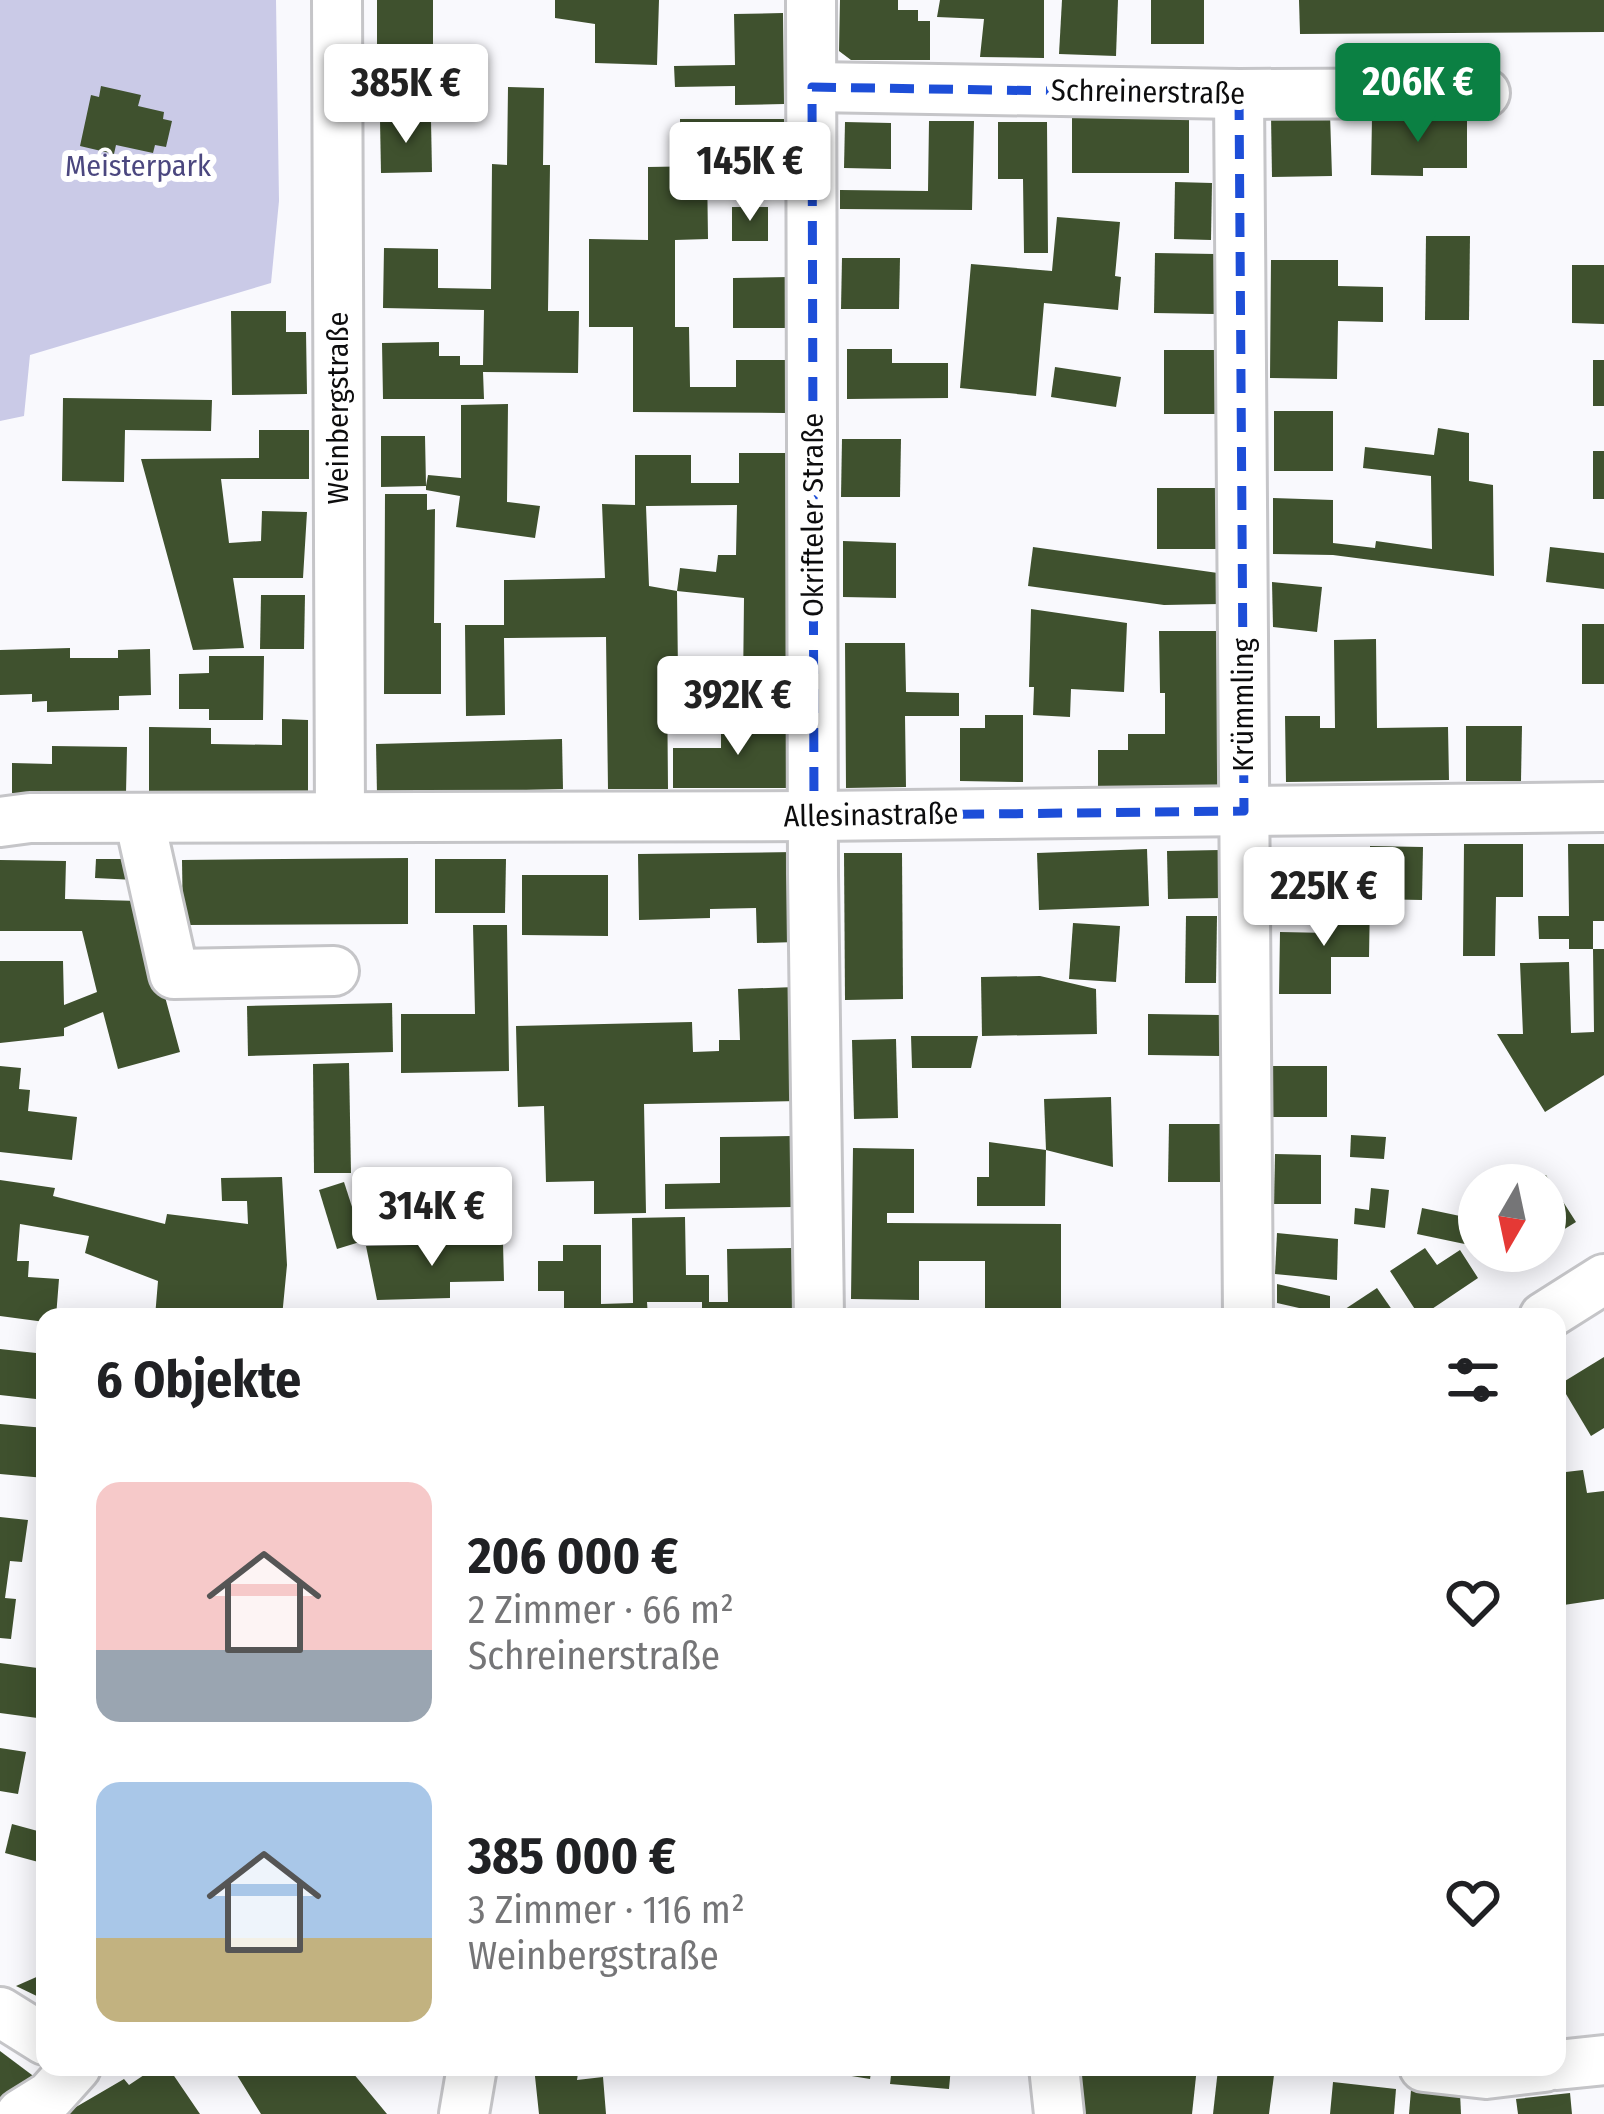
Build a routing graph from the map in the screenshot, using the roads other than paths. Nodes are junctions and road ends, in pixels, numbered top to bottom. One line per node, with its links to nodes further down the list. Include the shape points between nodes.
1 (337, 0): 8 (street, Weinbergstraße)
2 (811, 0): 3 (street, Okrifteler Straße)
3 (812, 87): 5 (street, Schreinerstraße); 9 (street, Okrifteler Straße)
4 (1485, 93): 5 (street, Schreinerstraße)
5 (1239, 94): 7 (street, Krümmling)
6 (1604, 807): 7 (street, Allesinastraße)
7 (1244, 811): 9 (street, Allesinastraße); 15 (street, Krümmling)
8 (340, 816): 9 (street, Allesinastraße); 10 (street, Allesinastraße)
9 (814, 816): 14 (street, Okrifteler Straße)
10 (139, 818): 11 (street, Allesinastraße); 12 (street, via 174,974)
11 (0, 822)
12 (334, 971)
13 (1604, 1279): 16 (street)
14 (819, 1308)
15 (1248, 1308)
16 (1558, 1308)
17 (0, 2012): 18 (street)
18 (36, 2034)
19 (1604, 2060): 20 (street)
20 (1566, 2065)
21 (68, 2076): 26 (street)
22 (470, 2076): 27 (street)
23 (1055, 2076): 28 (street)
24 (1456, 2076): 25 (street)
25 (1487, 2085)
26 (21, 2114)
27 (464, 2114)
28 (1059, 2114)

